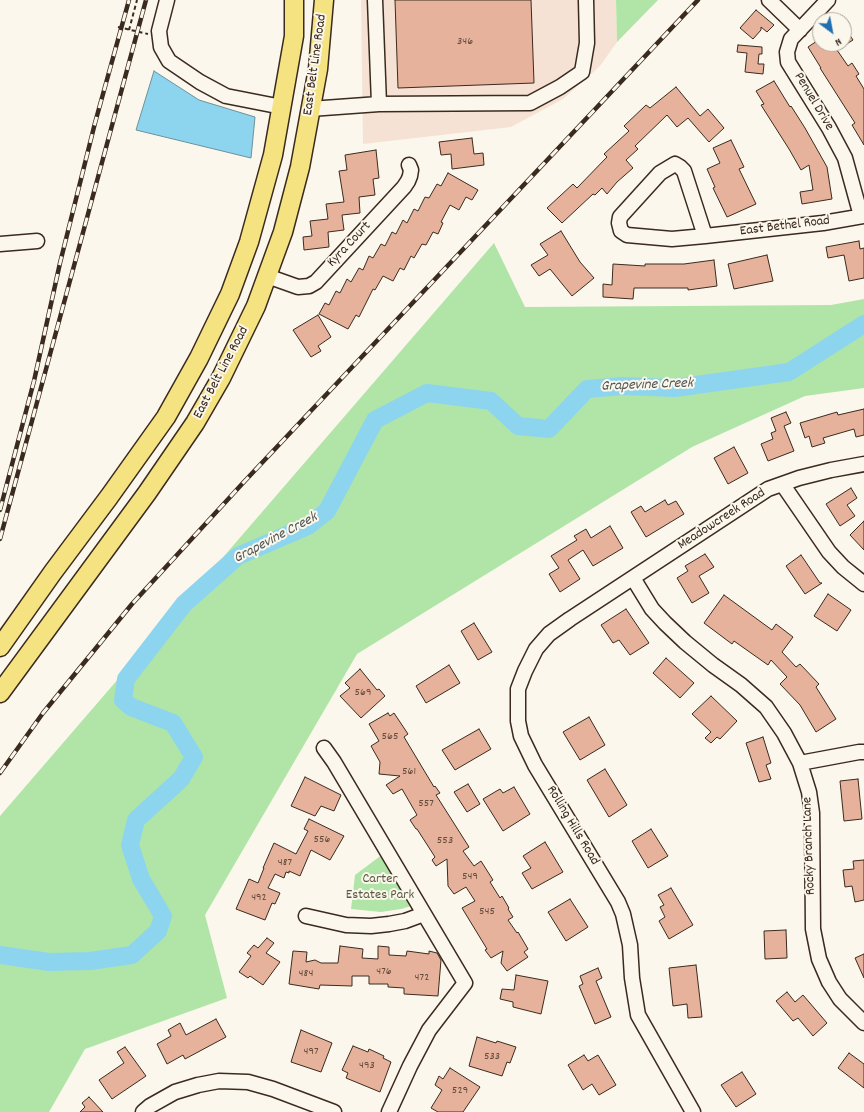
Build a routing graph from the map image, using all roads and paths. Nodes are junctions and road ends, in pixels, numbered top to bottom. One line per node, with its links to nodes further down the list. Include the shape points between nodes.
1 (137, 0): 10 (path)
2 (168, 0): 14 (street, via 160,31 161,47 169,62 226,96)
3 (294, 0): 14 (main road, East Belt Line Road, via 294,36)
4 (324, 0): 15 (main road, East Belt Line Road, via 318,69)
5 (375, 0): 13 (street)
6 (586, 0): 13 (street, via 587,43 582,72 530,103)
7 (769, 0): 11 (street)
8 (828, 0): 11 (street, Penuel Drive)
9 (118, 27): 10 (path)
10 (129, 30): 12 (path)
11 (800, 30): 17 (street, Penuel Drive, via 791,39 787,52 788,62 845,158)
12 (148, 34)
13 (379, 104): 15 (street)
14 (282, 108): 15 (main road); 20 (main road, East Belt Line Road, via 274,155)
15 (310, 109): 22 (main road, East Belt Line Road, via 298,174 283,232)
16 (409, 165): 22 (street, Kyra Court, via 410,176 404,187 316,282 298,287)
17 (862, 216): 18 (street, East Bethel Road, via 823,223)
18 (705, 236): 18 (street, East Bethel Road, via 672,239 627,235 621,231 620,216 660,173 675,164 684,171)
19 (37, 240): 21 (street)
20 (249, 242): 22 (main road, via 257,269); 25 (main road, East Belt Line Road, via 230,294 199,358 166,416)
21 (0, 244)
22 (267, 276): 28 (main road, East Belt Line Road, via 256,306 221,378 195,423)
23 (864, 464): 24 (street, Meadowcreek Road, via 831,470)
24 (783, 484): 26 (street, Meadowcreek Road, via 768,489); 27 (street, via 829,552)
25 (53, 572): 28 (main road); 29 (main road, East Belt Line Road)
26 (633, 578): 33 (street, Rocky Branch Lane, via 652,609 665,623 766,707); 40 (street, Rolling Hills Road, via 570,619 540,644 518,689 518,721 535,765 618,902 630,945 638,1015)
27 (864, 584)
28 (76, 589): 30 (main road, East Belt Line Road)
29 (0, 646)
30 (0, 693)
31 (324, 748): 34 (street)
32 (864, 752): 33 (street)
33 (800, 763): 36 (street, Rocky Branch Lane, via 812,813 813,929 818,959 840,999)
34 (424, 914): 35 (street, via 405,921 371,926 346,925); 39 (street, via 465,983 429,1030)
35 (306, 916)
36 (864, 1023)
37 (143, 1112): 38 (street, via 175,1092 219,1081 248,1082)
38 (334, 1112)
39 (389, 1112)
40 (693, 1112)

